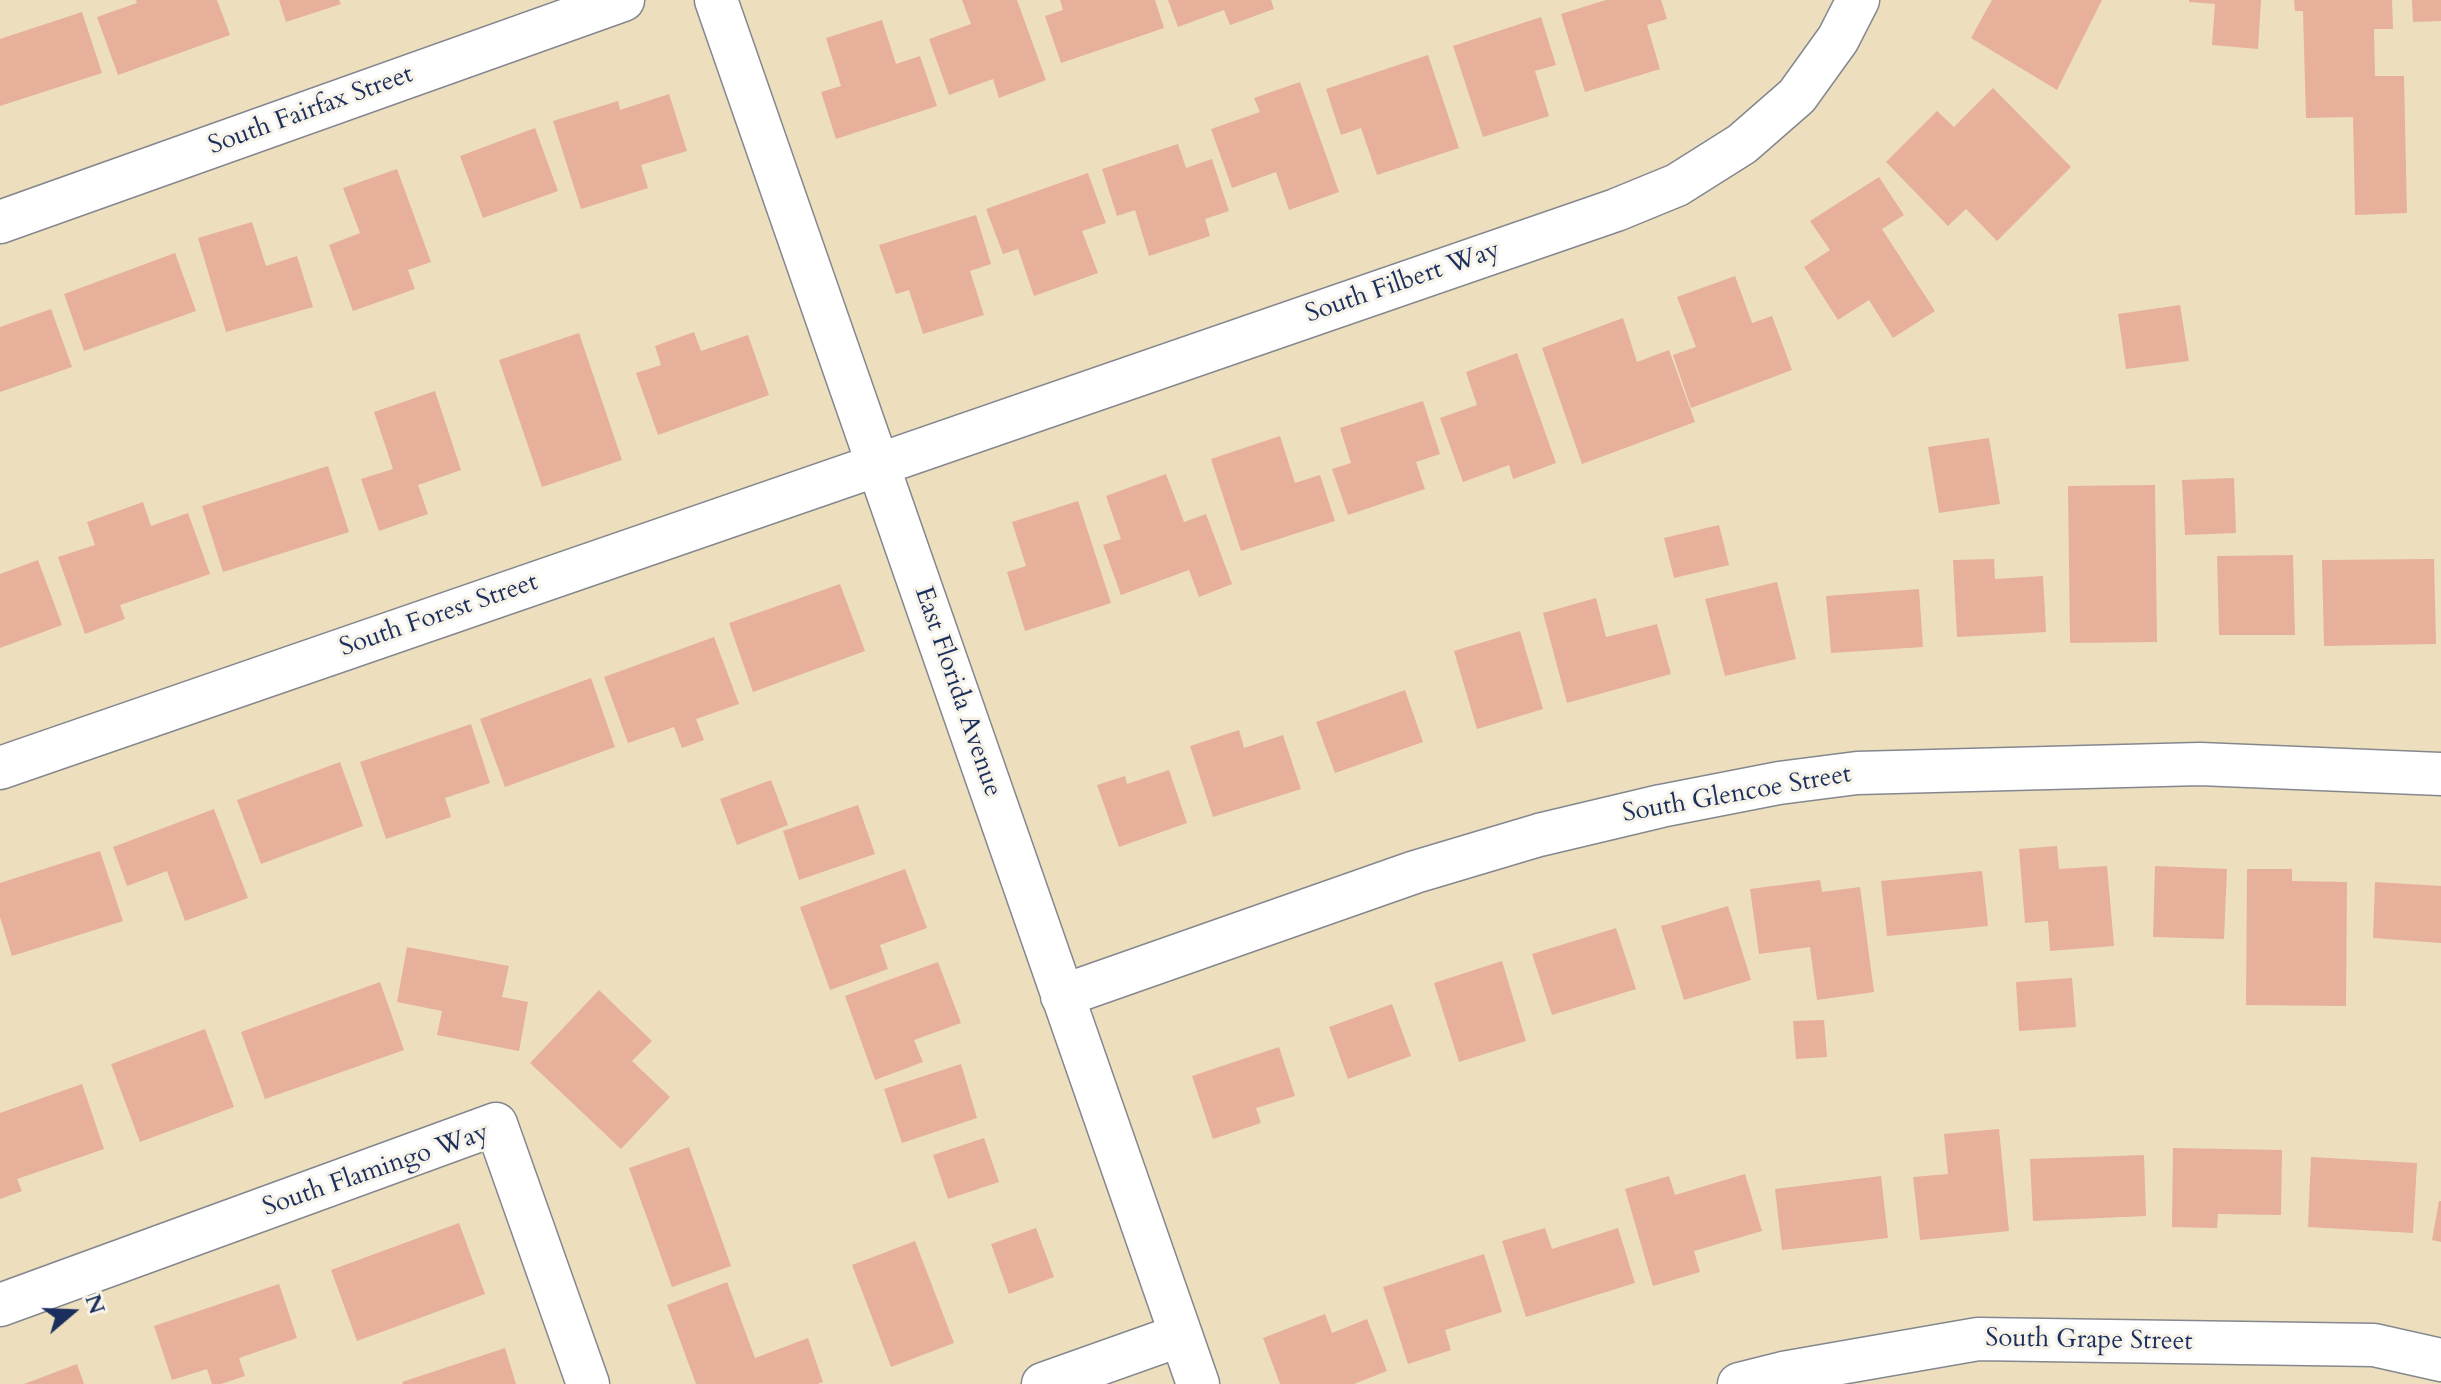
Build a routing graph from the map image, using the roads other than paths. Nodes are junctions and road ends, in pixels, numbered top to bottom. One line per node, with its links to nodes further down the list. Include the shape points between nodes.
1 (623, 0): 4 (street, South Fairfax Street)
2 (716, 0): 5 (street, East Florida Avenue)
3 (1858, 0): 5 (street, South Filbert Way, via 1838,39 1797,96 1742,144 1677,185)
4 (0, 222)
5 (878, 464): 6 (street, South Forest Street); 8 (street, East Florida Avenue)
6 (0, 768)
7 (2441, 774): 8 (street, South Glencoe Street, via 2200,764 1857,773 1779,783 1539,835 1415,872)
8 (1062, 996): 10 (street, East Florida Avenue)
9 (0, 1305): 12 (street, South Flamingo Way, via 496,1124)
10 (1181, 1335): 13 (street); 14 (street, East Florida Avenue)
11 (2441, 1360): 15 (street, South Grape Street, via 2374,1345 1978,1339)
12 (588, 1384)
13 (1043, 1384)
14 (1198, 1384)
15 (1739, 1384)

